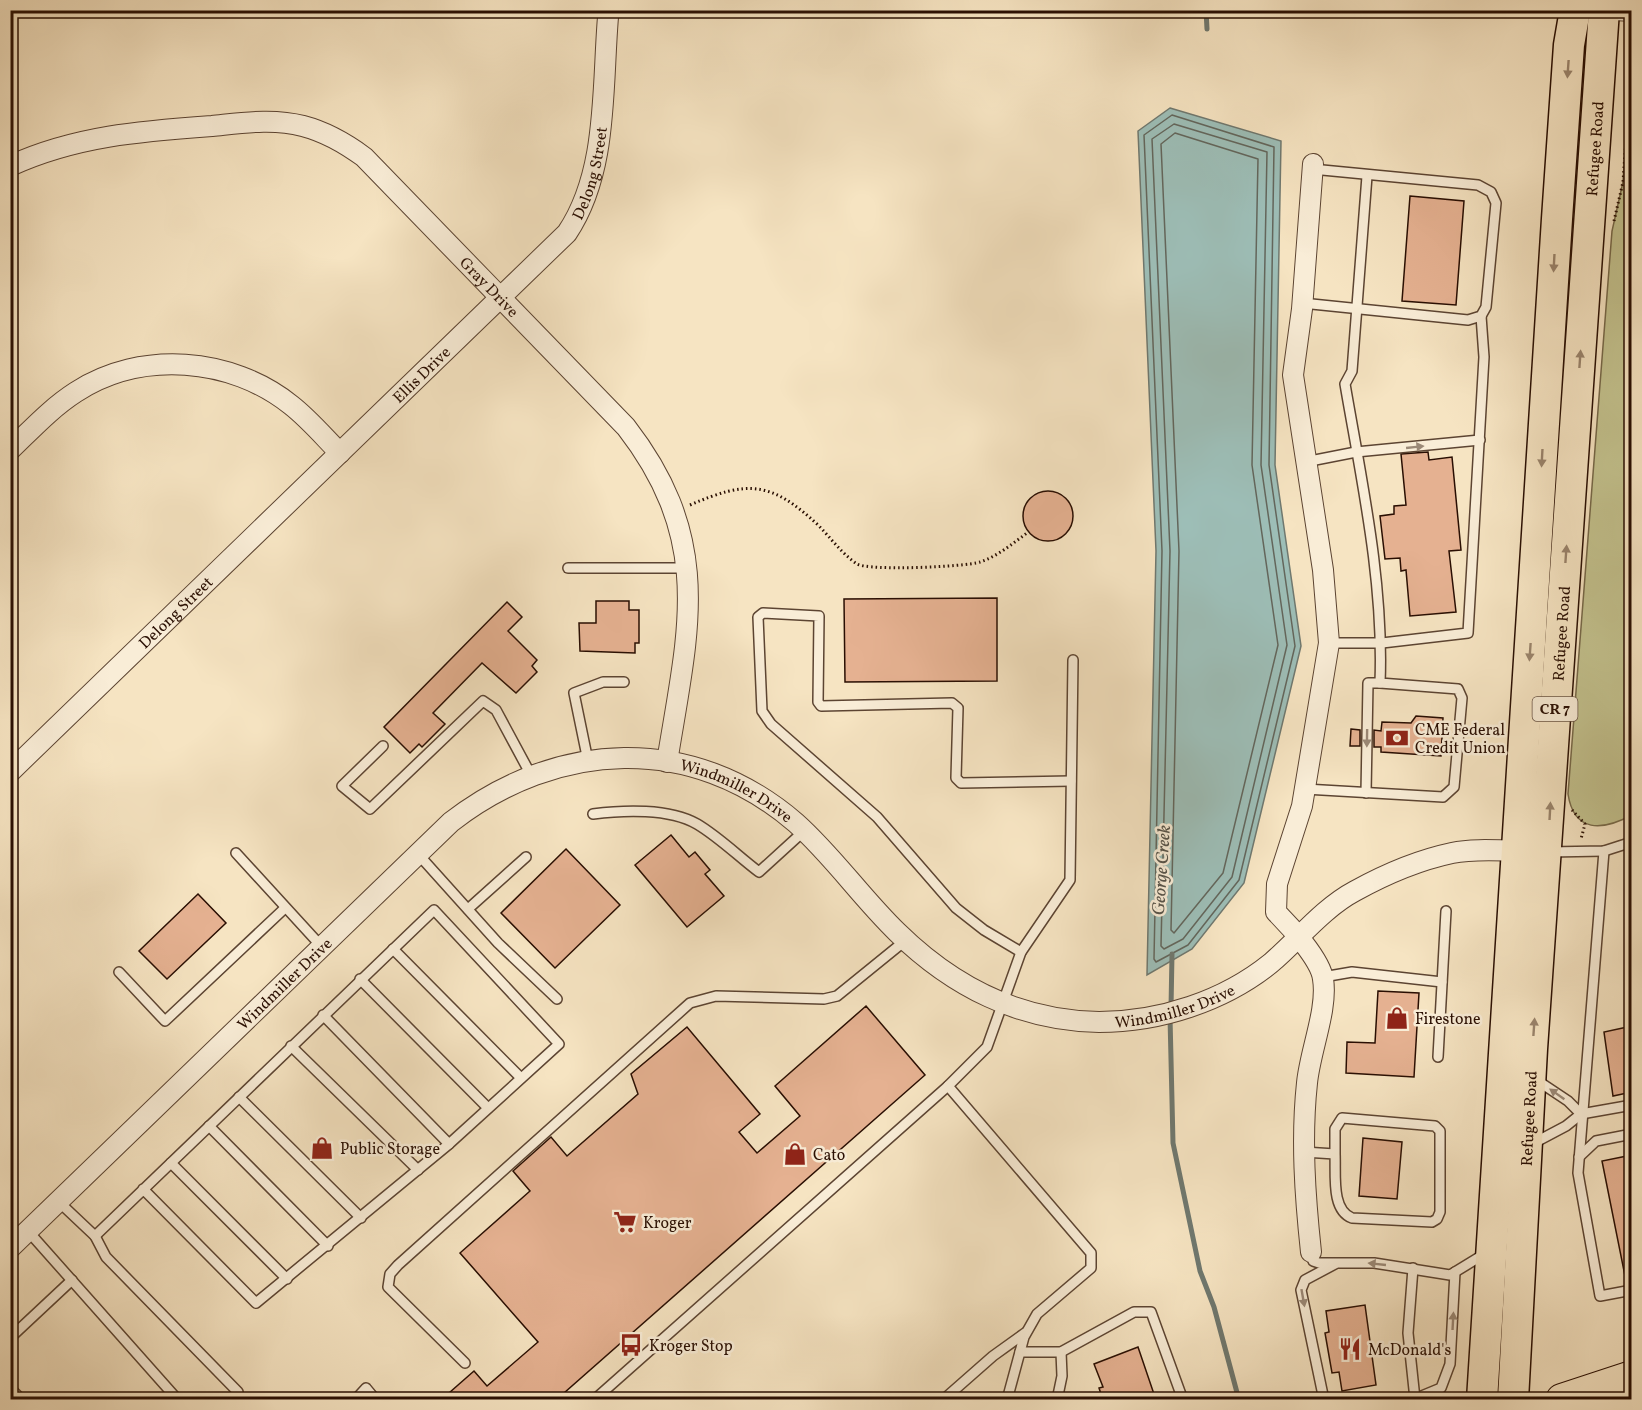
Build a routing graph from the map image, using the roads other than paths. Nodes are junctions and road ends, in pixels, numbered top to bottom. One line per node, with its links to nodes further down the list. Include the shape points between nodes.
1 (1586, 10): 4 (street)
2 (1604, 10): 37 (main road, Refugee Road / CR 7, one-way to 2)
3 (1614, 10): 5 (street)
4 (1575, 11): 37 (main road, Refugee Road / CR 7, one-way to 37, via 1569,45 1558,207)
5 (1632, 11)
6 (608, 17): 10 (street, Delong Street, via 597,163 589,191 567,233)
7 (10, 166): 10 (street, Gray Drive, via 101,136 256,122 302,125 324,132 364,157)
8 (1312, 166): 9 (lane); 11 (street)
9 (1368, 176): 12 (lane); 13 (lane, via 1478,184 1491,192 1496,203 1486,307)
10 (501, 298): 17 (street, Ellis Drive); 20 (street, Gray Drive, via 626,427 657,471 682,534)
11 (1302, 303): 12 (lane); 18 (street, via 1293,375)
12 (1356, 309): 13 (lane, via 1468,320); 16 (lane, via 1352,371 1345,384)
13 (1481, 316): 14 (lane, via 1484,357)
14 (1480, 440): 16 (lane, one-way to 14); 22 (lane, via 1468,633)
15 (10, 450): 17 (street, via 77,392 126,370 166,364 220,369 262,386 292,405)
16 (1356, 452): 18 (lane); 22 (lane, via 1375,567)
17 (340, 453): 29 (street, Delong Street)
18 (1305, 462): 21 (street, via 1323,570)
19 (568, 568): 20 (lane)
20 (688, 568): 28 (street, Gray Drive, via 689,624)
21 (1329, 643): 22 (lane); 32 (street)
22 (1382, 643): 25 (lane)
23 (1073, 660): 31 (lane)
24 (624, 682): 27 (lane, via 603,682 574,693)
25 (1380, 683): 33 (lane, one-way to 33, via 1368,683); 33 (lane, via 1458,689 1462,698 1454,787 1443,797)
26 (383, 746): 30 (lane, via 342,786 370,809 483,701 496,710)
27 (588, 761): 28 (street, Windmiller Drive, via 625,758); 30 (street, Windmiller Drive)
28 (667, 762): 35 (street, Windmiller Drive, via 730,781 777,808)
29 (10, 772)
30 (531, 775): 40 (street, Windmiller Drive, via 473,806)
31 (1071, 781): 49 (lane, via 1070,880); 49 (lane, via 961,783 956,778 958,708 952,703 821,706 819,616 764,613 758,617 762,711 771,724 877,817 956,908)
32 (1305, 789): 33 (lane); 45 (street, via 1277,884 1276,912)
33 (1366, 793)
34 (593, 814): 35 (lane, via 627,809 680,818 696,824 759,872)
35 (804, 831): 46 (street, Windmiller Drive)
36 (1632, 842): 38 (lane)
37 (1530, 851): 38 (lane); 45 (street, Windmiller Drive, via 1454,853 1398,870 1352,892); 59 (main road, Refugee Road / CR 7, one-way to 37); 67 (main road, Refugee Road / CR 7)
38 (1604, 851): 65 (lane)
39 (236, 853): 42 (lane)
40 (418, 854): 43 (lane); 47 (street, Windmiller Drive)
41 (526, 857): 43 (lane)
42 (285, 908): 47 (lane); 50 (lane, via 165,1021)
43 (468, 909): 54 (lane)
44 (1446, 911): 53 (lane)
45 (1299, 937): 51 (street); 55 (street, Windmiller Drive, via 1269,964 1226,993 1169,1013 1099,1022 1032,1014)
46 (906, 940): 55 (street, Windmiller Drive, via 982,996); 95 (lane, via 837,996 716,996 690,1003 398,1265 390,1274 388,1287)
47 (322, 947): 77 (street, Windmiller Drive)
48 (393, 949): 52 (lane); 60 (lane); 60 (lane, via 434,910 559,1044)
49 (1021, 952): 55 (lane)
50 (118, 972)
51 (1323, 977): 53 (lane, via 1352,972); 71 (street, via 1320,1019 1307,1082)
52 (360, 979): 56 (lane); 64 (lane)
53 (1442, 982): 58 (lane)
54 (557, 999)
55 (1001, 1003): 61 (lane, via 987,1047)
56 (322, 1015): 57 (lane); 69 (lane)
57 (291, 1046): 62 (lane); 75 (lane)
58 (1438, 1057)
59 (1531, 1076): 65 (lane, one-way to 59); 70 (main road, Refugee Road / CR 7)
60 (520, 1078): 64 (lane)
61 (948, 1086): 91 (lane, via 1090,1253 1091,1268 1037,1314); 104 (lane)
62 (239, 1097): 66 (lane); 78 (lane)
63 (1632, 1105): 65 (lane)
64 (488, 1108): 69 (lane)
65 (1581, 1114): 70 (lane); 73 (lane)
66 (209, 1126): 74 (lane); 81 (lane)
67 (1497, 1130): 83 (main road, Refugee Road / CR 7); 111 (main road, Refugee Road, via 1510,1152 1512,1208)
68 (1632, 1134): 73 (lane, via 1596,1140)
69 (449, 1144): 75 (lane)
70 (1527, 1147): 112 (main road, Refugee Road / CR 7)
71 (1304, 1152): 72 (lane); 84 (street, via 1303,1182)
72 (1335, 1154): 72 (lane, via 1338,1208 1344,1215 1437,1219 1440,1131 1435,1126 1342,1118 1335,1129)
73 (1579, 1157): 90 (lane, via 1578,1173 1600,1296)
74 (171, 1162): 76 (lane); 88 (lane)
75 (418, 1170): 78 (lane)
76 (143, 1189): 80 (lane); 88 (lane, via 256,1304)
77 (59, 1202): 79 (street, Windmiller Drive); 80 (lane)
78 (361, 1218): 81 (lane)
79 (28, 1231): 82 (street, Windmiller Drive); 89 (lane)
80 (94, 1236): 98 (lane, via 106,1257)
81 (328, 1246): 88 (lane)
82 (10, 1248)
83 (1490, 1250): 87 (lane); 110 (main road, Refugee Road / CR 7)
84 (1311, 1252): 85 (lane, via 1313,1261)
85 (1340, 1262): 86 (lane, one-way to 85); 109 (lane, one-way to 109, via 1305,1280 1301,1290)
86 (1413, 1268): 87 (lane, via 1450,1275); 99 (lane, via 1408,1333)
87 (1455, 1272): 99 (lane, one-way to 87, via 1441,1388 1450,1364)
88 (287, 1279)
89 (72, 1280): 92 (lane); 101 (lane)
90 (1632, 1290)
91 (1027, 1332): 93 (lane); 105 (lane)
92 (10, 1338)
93 (1020, 1352): 94 (lane); 106 (lane)
94 (1061, 1352): 107 (lane); 108 (lane, via 1134,1312 1151,1312)
95 (465, 1363)
96 (1632, 1377): 113 (highway)
97 (10, 1388): 100 (lane)
98 (238, 1392)
99 (1413, 1399)
100 (22, 1400)
101 (178, 1400)
102 (355, 1400): 103 (lane, via 366,1388)
103 (376, 1400)
104 (594, 1400)
105 (944, 1400)
106 (1006, 1400)
107 (1057, 1400)
108 (1183, 1400)
109 (1324, 1400)
110 (1482, 1400)
111 (1497, 1400)
112 (1513, 1400)
113 (1562, 1400)

